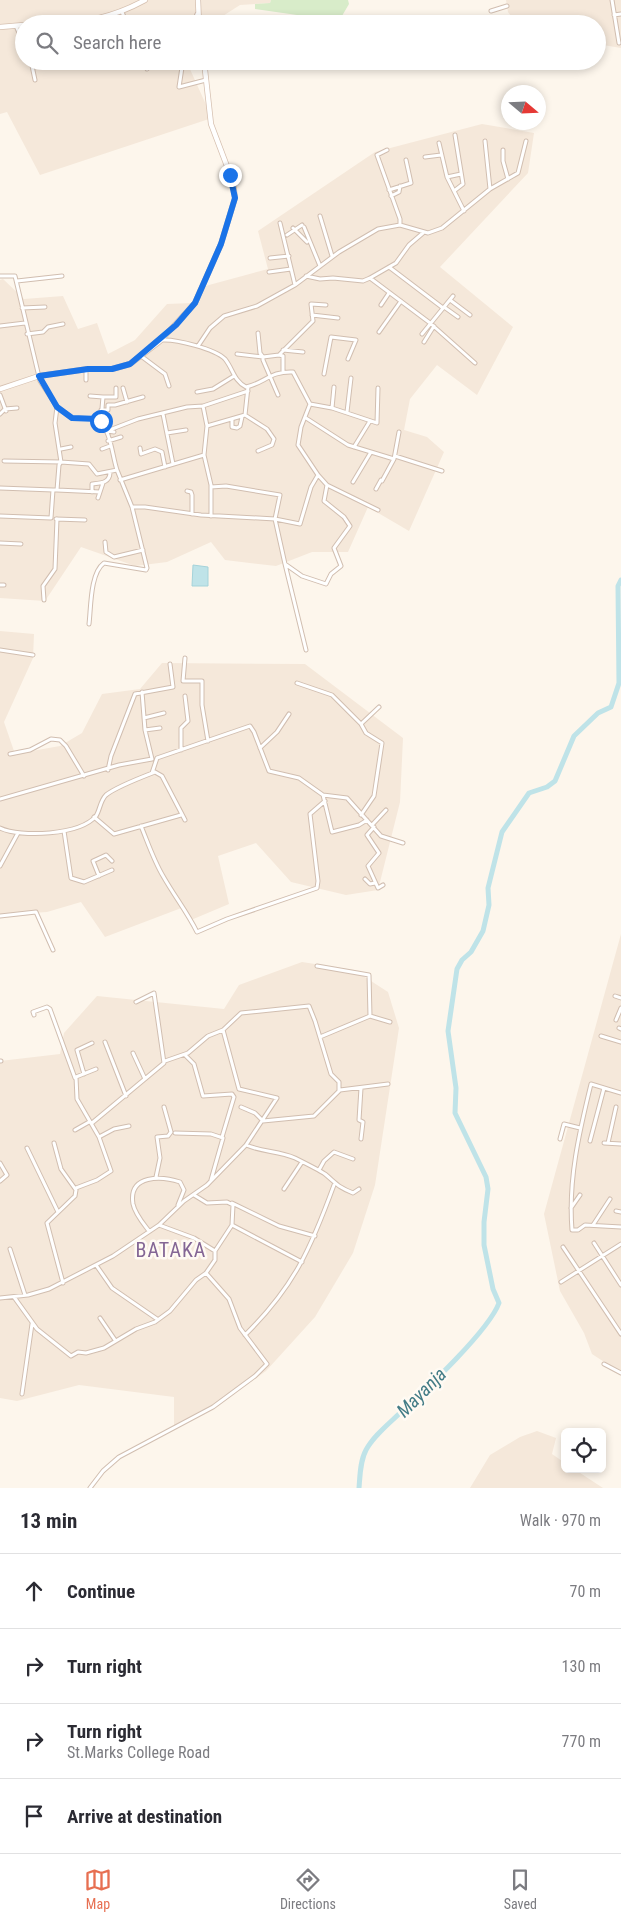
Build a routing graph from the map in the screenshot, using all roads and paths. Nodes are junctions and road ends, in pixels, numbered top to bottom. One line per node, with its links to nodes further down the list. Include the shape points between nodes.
1 (145, 0): 6 (main road)
2 (198, 0): 7 (main road)
3 (612, 0): 11 (street)
4 (507, 6): 5 (street)
5 (491, 11)
6 (122, 12): 9 (main road); 10 (street)
7 (197, 14)
8 (621, 14): 11 (street)
9 (112, 15)
10 (123, 15)
11 (614, 15): 14 (street)
12 (15, 25): 13 (main road)
13 (0, 27)
14 (619, 43)
15 (33, 70): 18 (street)
16 (182, 70): 19 (street, via 179,86)
17 (205, 70): 19 (main road)
18 (35, 80)
19 (206, 80): 78 (main road, via 212,124 233,182 235,198 221,244 195,303)
20 (455, 135): 29 (street)
21 (485, 141): 33 (street)
22 (526, 141): 31 (street, via 518,173)
23 (440, 142): 26 (street)
24 (387, 150): 34 (street, via 377,155)
25 (503, 150): 31 (street)
26 (441, 154): 27 (street); 30 (street)
27 (425, 157)
28 (406, 160): 32 (street, via 411,183)
29 (461, 174): 30 (street); 35 (street, via 463,184)
30 (447, 177): 35 (street)
31 (508, 179): 33 (street)
32 (400, 186): 34 (street); 36 (street, via 399,192)
33 (490, 189): 37 (street)
34 (389, 190): 36 (street)
35 (454, 191): 37 (street)
36 (391, 196): 40 (street)
37 (464, 211): 42 (street, via 442,228)
38 (320, 216): 46 (street)
39 (280, 222): 45 (street)
40 (400, 225): 42 (street); 46 (street, via 378,229)
41 (294, 229): 43 (street); 44 (street); 44 (street, via 303,226)
42 (423, 233): 49 (street)
43 (287, 235)
44 (310, 244): 48 (street)
45 (289, 256): 47 (street); 50 (street)
46 (332, 256): 48 (street)
47 (270, 258)
48 (320, 266): 54 (street)
49 (389, 267): 55 (street); 63 (street)
50 (291, 269): 51 (street); 57 (street)
51 (269, 272)
52 (0, 276): 56 (street, via 14,275)
53 (62, 276): 56 (street)
54 (306, 276): 55 (street, via 363,281); 57 (street)
55 (370, 278): 58 (street)
56 (16, 281): 64 (street)
57 (294, 285): 80 (street, via 257,306 224,316 210,328)
58 (390, 293): 59 (street); 61 (street)
59 (401, 301): 70 (street); 74 (street)
60 (326, 305): 65 (street, via 311,304)
61 (380, 305)
62 (45, 307): 64 (street)
63 (443, 307): 66 (street, via 452,298); 68 (street); 70 (street)
64 (22, 308): 69 (street)
65 (312, 315): 67 (street); 81 (street, via 313,321)
66 (470, 315)
67 (338, 318)
68 (458, 318)
69 (25, 323): 72 (street); 76 (street)
70 (430, 323): 73 (street); 77 (street)
71 (64, 324): 76 (street)
72 (0, 326)
73 (434, 326): 79 (street); 88 (street)
74 (379, 332)
75 (258, 333): 86 (street, via 260,353)
76 (28, 334): 92 (street)
77 (422, 334)
78 (160, 341): 80 (street); 85 (main road)
79 (424, 342)
80 (198, 346): 93 (street, via 223,357)
81 (283, 350): 82 (street); 84 (street)
82 (303, 352)
83 (237, 354): 86 (street)
84 (281, 355): 86 (street); 90 (street)
85 (141, 356): 89 (main road, via 130,364 112,369); 97 (street, via 165,374)
86 (264, 357): 94 (street)
87 (348, 359): 91 (street, via 356,340 331,337)
88 (475, 363)
89 (86, 369): 92 (main road); 96 (street)
90 (283, 372): 94 (street); 111 (street, via 293,372)
91 (324, 374)
92 (39, 376): 102 (main road); 113 (street)
93 (234, 376): 103 (street); 104 (street, via 213,389)
94 (269, 376): 103 (street); 106 (street)
95 (351, 378): 118 (street)
96 (86, 380)
97 (170, 386)
98 (334, 387): 115 (street)
99 (116, 388): 108 (street, via 116,397)
100 (122, 388): 110 (street)
101 (378, 388): 125 (street, via 377,423)
102 (0, 389)
103 (248, 389): 112 (street); 121 (street)
104 (197, 392)
105 (0, 395): 116 (street)
106 (278, 395)
107 (90, 396): 108 (street)
108 (102, 397): 117 (street)
109 (143, 397): 110 (street)
110 (127, 402): 117 (street, via 108,405 108,410)
111 (310, 404): 115 (street); 122 (street)
112 (203, 406): 120 (street); 126 (street)
113 (57, 407): 124 (street, via 72,418); 137 (street, via 55,422)
114 (17, 408): 116 (street)
115 (332, 408): 118 (street)
116 (6, 410): 119 (street)
117 (101, 410): 124 (street)
118 (347, 412): 125 (street)
119 (0, 414)
120 (163, 414): 128 (street); 131 (street)
121 (243, 416): 123 (street); 123 (street, via 237,428 232,427); 140 (street, via 267,429 274,439 272,445)
122 (306, 418): 136 (street); 151 (street, via 298,445)
123 (232, 419): 126 (street)
124 (101, 421): 128 (street)
125 (370, 421): 136 (street)
126 (207, 426): 142 (street)
127 (186, 430): 131 (street)
128 (107, 431): 129 (street); 133 (street)
129 (114, 432)
130 (399, 432): 143 (street)
131 (167, 433): 146 (street)
132 (121, 437): 133 (street)
133 (108, 441): 134 (street)
134 (110, 446): 139 (street); 148 (street)
135 (71, 447): 137 (street)
136 (354, 447): 141 (street)
137 (61, 448): 145 (street)
138 (140, 448): 147 (street, via 141,454 155,449 162,452)
139 (102, 449)
140 (258, 451)
141 (371, 452): 143 (street); 153 (street)
142 (204, 455): 146 (street); 156 (street)
143 (394, 458): 149 (street); 158 (street)
144 (4, 461): 145 (street)
145 (61, 462): 150 (street, via 89,464 97,474); 159 (street)
146 (174, 464): 147 (street)
147 (165, 467): 152 (street)
148 (117, 470): 150 (street); 152 (street)
149 (442, 471)
150 (110, 472): 154 (street, via 108,480)
151 (318, 475): 155 (street); 171 (street, via 311,487 302,524)
152 (120, 480): 164 (street)
153 (353, 482)
154 (103, 483): 161 (street, via 92,484); 162 (street)
155 (327, 486): 165 (street); 177 (street, via 324,501 350,524 334,548 341,566 331,574 326,584 302,576)
156 (211, 487): 168 (street); 171 (street, via 279,493)
157 (0, 488): 159 (street)
158 (376, 489)
159 (55, 490): 161 (street); 169 (street)
160 (187, 491): 166 (street, via 192,495)
161 (92, 492): 162 (street)
162 (100, 492): 163 (street)
163 (98, 498)
164 (132, 507): 166 (street); 176 (street)
165 (378, 510)
166 (192, 514): 168 (street)
167 (0, 516): 169 (street)
168 (211, 516): 171 (street)
169 (51, 518): 170 (street)
170 (57, 519): 172 (street); 178 (street, via 55,569 43,586)
171 (275, 519): 177 (street)
172 (85, 520)
173 (105, 542): 176 (street, via 106,552 114,557)
174 (0, 543): 175 (street)
175 (21, 544)
176 (144, 550): 179 (street, via 146,570 104,563 98,569 91,590)
177 (285, 564): 181 (street)
178 (44, 600)
179 (88, 624)
180 (0, 650): 182 (street)
181 (306, 650)
182 (33, 655)
183 (185, 658): 195 (street, via 183,681 202,681)
184 (170, 664): 186 (street, via 173,687)
185 (297, 684): 192 (street, via 332,695)
186 (142, 692): 191 (street); 200 (street, via 135,694)
187 (185, 696): 197 (street, via 188,721 182,728)
188 (379, 707): 192 (street)
189 (164, 713): 191 (street)
190 (289, 714): 196 (street)
191 (144, 718): 194 (street)
192 (361, 724): 208 (street, via 366,732 382,742 374,796)
193 (160, 728): 194 (street)
194 (145, 730): 199 (street)
195 (208, 741): 196 (street, via 250,726); 197 (street)
196 (260, 748): 203 (street, via 268,770 300,778)
197 (181, 750): 199 (street)
198 (10, 754): 202 (street, via 30,750 51,739 60,740)
199 (153, 760): 200 (street); 201 (street)
200 (108, 770): 202 (street)
201 (152, 773): 207 (street, via 162,776); 209 (street, via 106,795)
202 (84, 776): 204 (street)
203 (324, 795): 205 (street); 208 (street, via 347,798)
204 (0, 799)
205 (325, 801): 211 (street, via 332,832); 212 (street, via 310,814 317,888 197,932 186,909 179,904 162,875)
206 (386, 810): 213 (street)
207 (181, 815): 210 (street); 212 (street)
208 (361, 815): 211 (street)
209 (94, 817): 212 (street, via 114,834); 215 (street, via 85,824)
210 (185, 820)
211 (367, 820): 213 (street)
212 (141, 826)
213 (373, 826): 217 (street, via 388,840); 224 (street, via 367,835 379,854 368,866)
214 (0, 828): 216 (street)
215 (64, 831): 216 (street); 222 (street, via 71,878 84,882)
216 (18, 833): 218 (street)
217 (403, 843)
218 (1, 858): 220 (street)
219 (112, 861): 222 (street, via 106,855 93,861)
220 (0, 866)
221 (112, 870): 222 (street)
222 (99, 876)
223 (365, 880): 224 (street, via 370,884)
224 (376, 883): 225 (street, via 378,888)
225 (383, 885)
226 (0, 916): 227 (street, via 36,912)
227 (53, 950)
228 (316, 966): 234 (street, via 369,975)
229 (615, 996): 230 (street)
230 (621, 998)
231 (136, 1002): 245 (street, via 154,993)
232 (621, 1008): 235 (street)
233 (34, 1014): 248 (street, via 48,1007 50,1009)
234 (370, 1016): 236 (street); 239 (street)
235 (616, 1020)
236 (390, 1022)
237 (223, 1030): 239 (street, via 241,1013 309,1006); 244 (street, via 208,1036); 259 (street, via 239,1089 277,1097)
238 (601, 1036): 241 (street)
239 (320, 1037): 253 (street, via 331,1074 339,1082)
240 (105, 1042): 255 (street)
241 (621, 1042)
242 (92, 1044): 247 (street, via 77,1050)
243 (133, 1053): 249 (street)
244 (185, 1054): 245 (street); 266 (street, via 194,1064 203,1096 232,1094 234,1097)
245 (164, 1061): 249 (street)
246 (96, 1069): 247 (street)
247 (84, 1074): 248 (street)
248 (75, 1079): 260 (street, via 77,1099)
249 (145, 1080): 255 (street)
250 (388, 1084): 251 (street)
251 (361, 1088): 253 (street); 268 (street)
252 (604, 1088): 254 (street); 262 (street, via 591,1084); 270 (street)
253 (339, 1091): 259 (street, via 314,1116)
254 (621, 1093)
255 (126, 1096): 260 (street)
256 (164, 1107): 279 (street, via 171,1132 168,1136 157,1137 160,1158)
257 (241, 1107): 259 (street)
258 (616, 1107): 272 (street, via 606,1143)
259 (263, 1121): 273 (street)
260 (92, 1123): 263 (street); 265 (street)
261 (129, 1126): 265 (street)
262 (580, 1128): 269 (street, via 564,1124); 291 (street)
263 (75, 1130)
264 (175, 1133): 266 (street)
265 (99, 1137): 283 (street, via 110,1172)
266 (222, 1137): 280 (street)
267 (621, 1138): 272 (street)
268 (361, 1139)
269 (560, 1139)
270 (590, 1141)
271 (54, 1143): 283 (street, via 61,1169)
272 (620, 1144)
273 (246, 1145): 276 (street, via 265,1152 278,1152); 280 (street)
274 (27, 1148): 293 (street)
275 (354, 1159): 278 (street, via 334,1152)
276 (302, 1162): 278 (street); 284 (street)
277 (0, 1164): 281 (street, via 7,1175)
278 (319, 1170): 282 (street)
279 (156, 1177): 290 (street, via 181,1184 184,1190); 299 (street, via 143,1181 133,1198 136,1212)
280 (211, 1180): 286 (street)
281 (0, 1181)
282 (334, 1185): 285 (street, via 353,1193); 300 (street)
283 (76, 1188): 293 (street, via 76,1196)
284 (284, 1189)
285 (359, 1189)
286 (194, 1195): 289 (street, via 207,1203); 290 (street)
287 (580, 1196): 291 (street)
288 (610, 1199): 297 (street)
289 (232, 1203): 296 (street); 300 (street, via 278,1226)
290 (178, 1206): 295 (street)
291 (570, 1209): 297 (street, via 572,1230)
292 (616, 1211): 294 (street)
293 (58, 1212): 312 (street, via 48,1220 48,1227)
294 (621, 1212)
295 (159, 1225): 299 (street); 305 (street, via 194,1238)
296 (232, 1225): 305 (street); 307 (street)
297 (593, 1225): 298 (street)
298 (621, 1227)
299 (149, 1231): 308 (street)
300 (316, 1236): 307 (street)
301 (594, 1243): 306 (street)
302 (621, 1244): 306 (street)
303 (563, 1247): 309 (street)
304 (10, 1249): 314 (street)
305 (215, 1251): 310 (street, via 215,1260)
306 (602, 1256): 309 (street); 313 (street)
307 (302, 1262): 321 (street, via 277,1300)
308 (96, 1265): 312 (street); 318 (street, via 112,1288)
309 (578, 1270): 311 (street); 320 (street)
310 (206, 1273): 318 (street, via 170,1311); 321 (street, via 229,1299)
311 (561, 1282)
312 (63, 1283): 314 (street)
313 (621, 1285)
314 (26, 1295): 315 (street)
315 (14, 1297): 316 (street); 319 (street)
316 (0, 1298)
317 (100, 1318): 322 (street)
318 (157, 1319): 322 (street)
319 (32, 1323): 322 (street, via 71,1356 104,1348); 325 (street)
320 (621, 1334)
321 (245, 1335): 326 (street, via 266,1361 265,1367 214,1407 119,1457)
322 (115, 1340)
323 (604, 1364): 324 (street)
324 (621, 1373)
325 (22, 1394)
326 (90, 1488)

